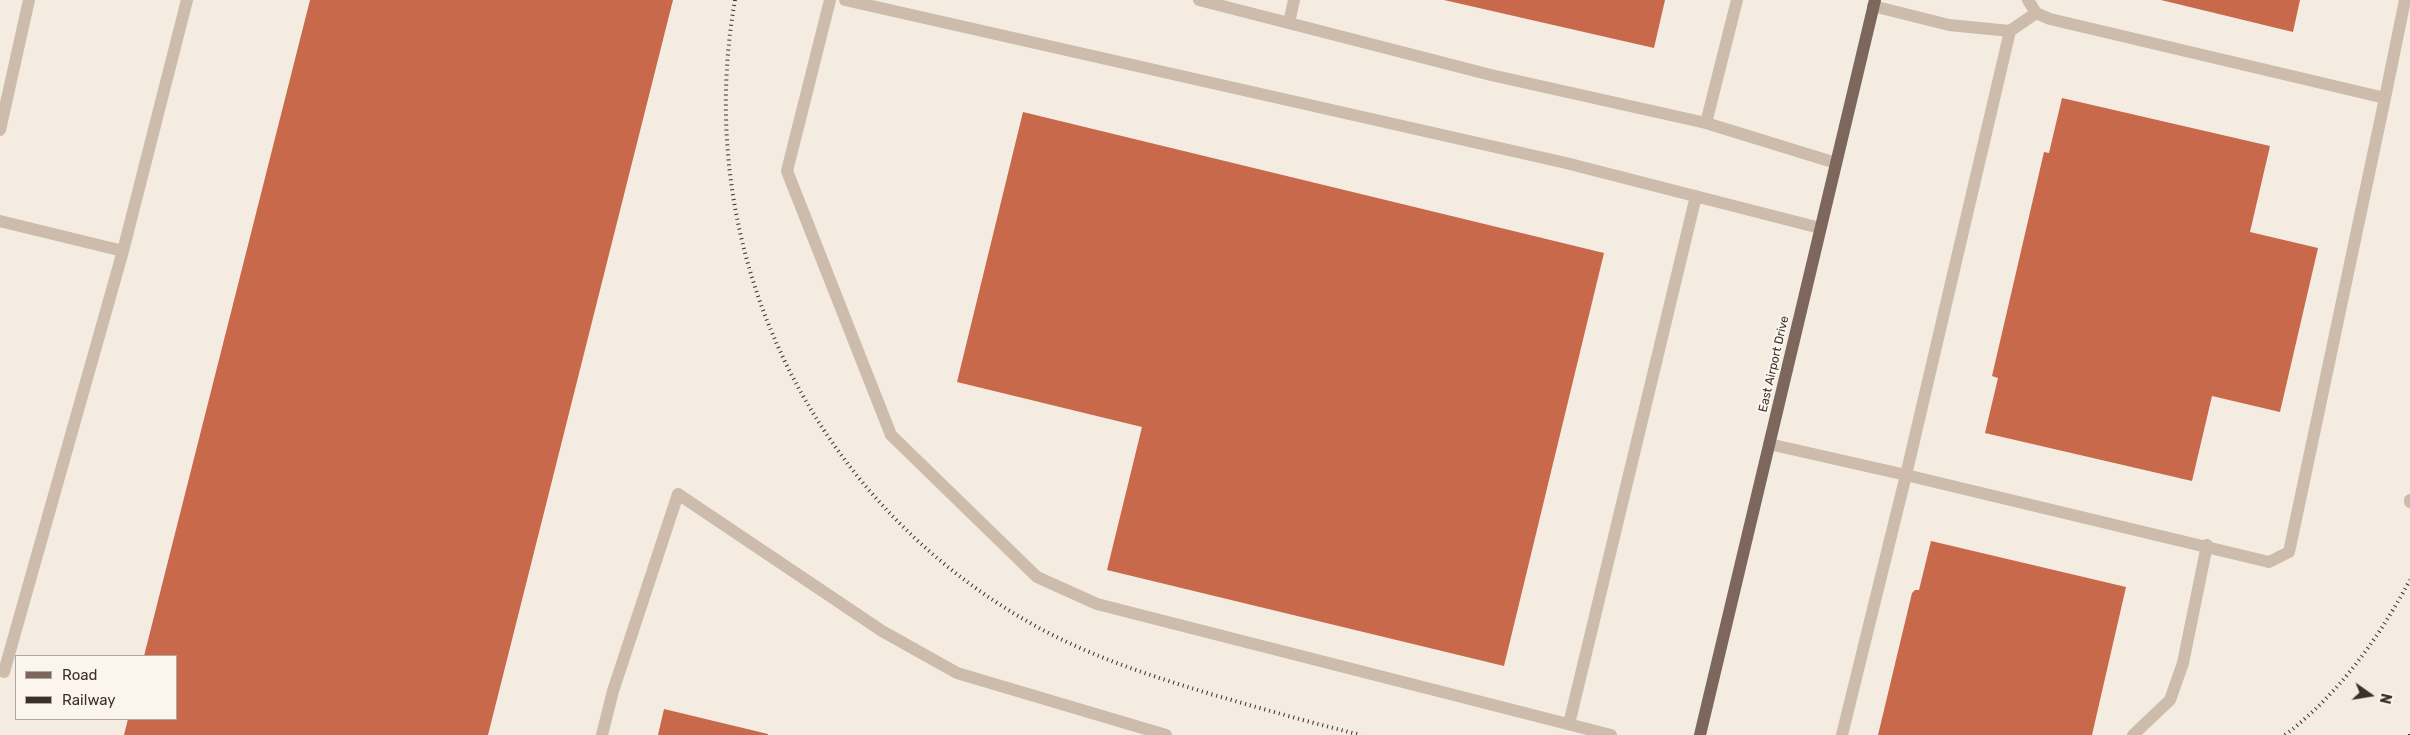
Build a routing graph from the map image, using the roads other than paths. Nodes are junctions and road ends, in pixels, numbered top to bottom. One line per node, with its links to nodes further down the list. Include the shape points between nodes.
1 (29, 0): 16 (street)
2 (187, 0): 21 (street)
3 (830, 0): 26 (street, via 787,171 891,435 1037,577 1096,604)
4 (845, 0): 18 (street, via 1556,160)
5 (1199, 0): 12 (street)
6 (1294, 0): 12 (street)
7 (1737, 0): 15 (street)
8 (2028, 0): 11 (street)
9 (2405, 0): 14 (street)
10 (1874, 3): 13 (street, via 1949,25); 17 (main road, East Airport Drive)
11 (2036, 13): 13 (street); 14 (street, via 2050,19)
12 (1289, 23): 15 (street, via 1491,75)
13 (2010, 31): 23 (street)
14 (2385, 98): 24 (street, via 2289,552 2270,562)
15 (1706, 123): 17 (street)
16 (0, 130)
17 (1836, 164): 20 (main road, East Airport Drive)
18 (1696, 196): 20 (street); 26 (street)
19 (0, 221): 21 (street)
20 (1820, 228): 22 (main road, East Airport Drive)
21 (123, 251): 25 (street)
22 (1769, 444): 23 (street); 30 (main road, East Airport Drive)
23 (1906, 475): 24 (street); 31 (street)
24 (2206, 545): 32 (street, via 2183,663 2170,700)
25 (4, 672)
26 (1569, 724): 29 (street)
27 (602, 735): 28 (street, via 678,494 882,631 957,673)
28 (1166, 735)
29 (1612, 735)
30 (1700, 735)
31 (1842, 735)
32 (2133, 735)

